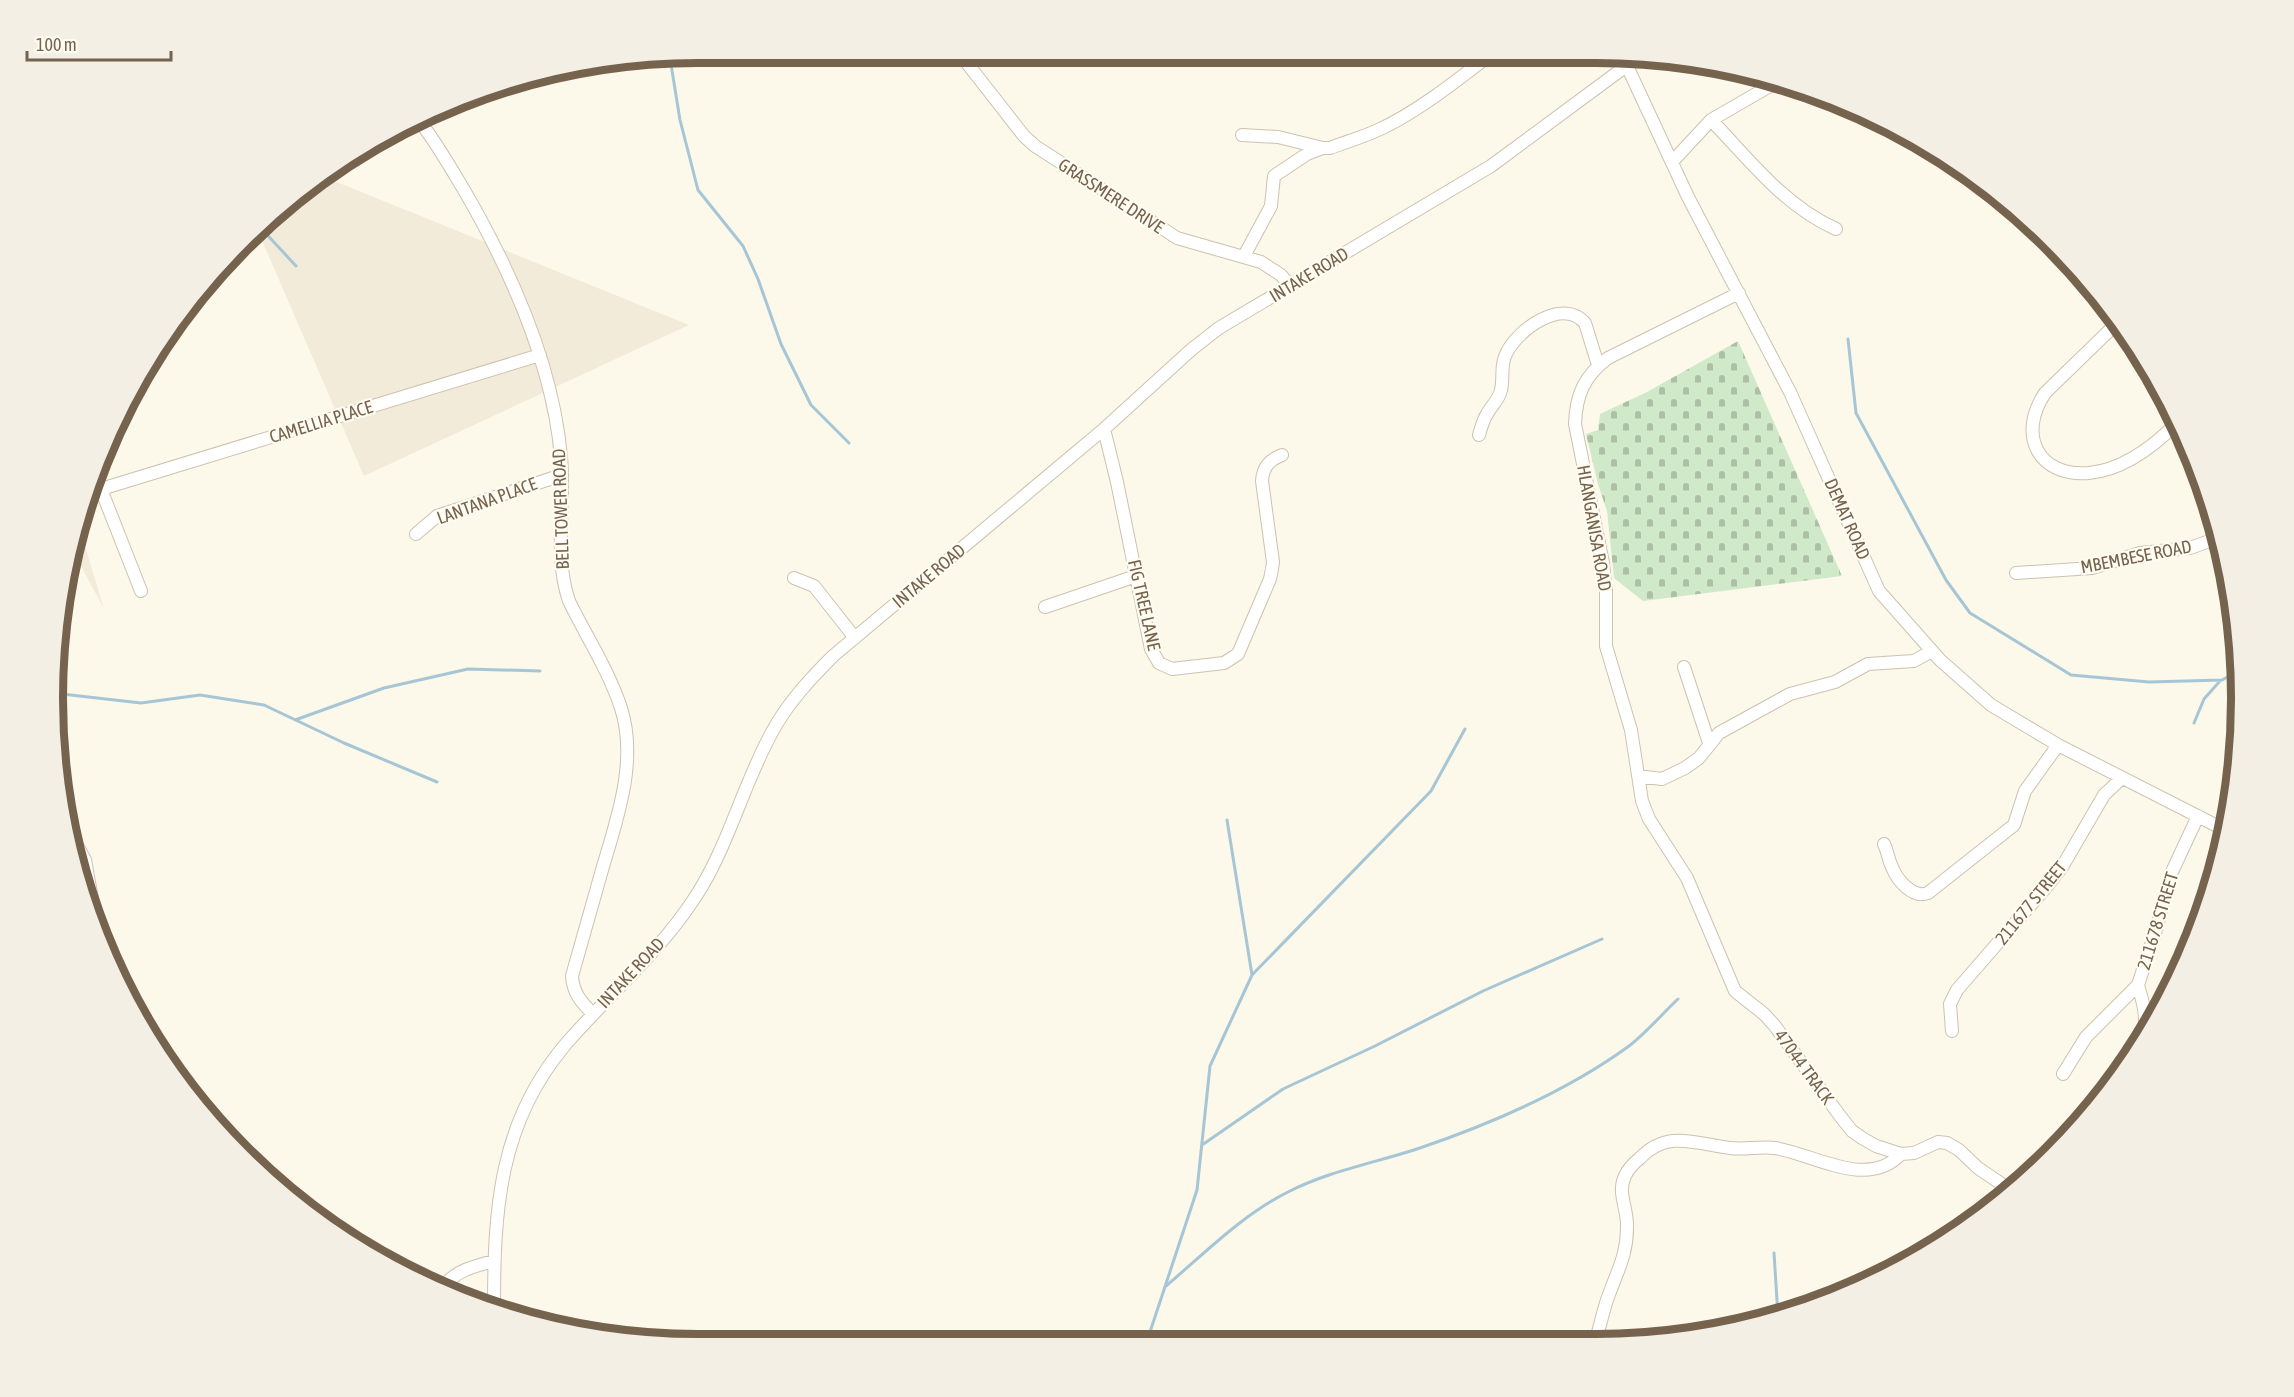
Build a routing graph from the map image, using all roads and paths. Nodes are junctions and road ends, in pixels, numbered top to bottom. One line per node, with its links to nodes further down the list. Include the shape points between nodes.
1 (967, 63): 12 (street, GRASSMERE DRIVE, via 1035,146 1177,238)
2 (1480, 63): 9 (street, via 1392,123)
3 (1630, 64): 13 (street, INTAKE ROAD, via 1491,166)
4 (1633, 64): 10 (street, DEMAT ROAD)
5 (1768, 87): 6 (street)
6 (1711, 120): 10 (street); 11 (street, via 1795,207)
7 (423, 126): 16 (street, BELL TOWER ROAD, via 444,154 495,245)
8 (1242, 135): 9 (street, via 1278,137)
9 (1323, 148): 12 (street, via 1274,176 1271,206)
10 (1672, 162): 14 (street, DEMAT ROAD)
11 (1836, 229)
12 (1244, 256): 13 (street, GRASSMERE DRIVE, via 1273,268)
13 (1291, 286): 18 (street, INTAKE ROAD, via 1219,328)
14 (1739, 293): 17 (street, HLANGANISA ROAD); 33 (street, DEMAT ROAD, via 1791,392 1879,591)
15 (2112, 328): 19 (street, via 2036,406 2032,435 2038,453 2057,468 2091,473 2136,456)
16 (540, 355): 22 (street, BELL TOWER ROAD); 24 (street, CAMELLIA PLACE)
17 (1598, 365): 20 (street, via 1581,319 1562,313 1538,323 1520,336 1504,357 1502,389); 37 (street, HLANGANISA ROAD, via 1583,382 1575,407 1575,424 1603,563 1606,646 1631,730)
18 (1104, 429): 28 (street, FIG TREE LANE); 32 (street, INTAKE ROAD)
19 (2171, 429)
20 (1479, 435)
21 (1282, 455): 28 (street, FIG TREE LANE, via 1268,464 1262,481 1273,562 1270,579 1234,658 1224,663 1172,669 1159,663 1151,650)
22 (562, 475): 25 (street, LANTANA PLACE, via 437,516); 44 (street, BELL TOWER ROAD, via 564,587 621,708 627,746 620,809 572,976 576,995)
23 (100, 486): 24 (street)
24 (101, 489): 30 (street)
25 (416, 534)
26 (2211, 541): 27 (street, MBEMBESE ROAD, via 2190,548 2140,553 2092,568)
27 (2016, 573)
28 (1136, 576): 31 (street)
29 (794, 578): 32 (street, via 814,586)
30 (141, 591)
31 (1045, 607)
32 (855, 638): 44 (street, INTAKE ROAD, via 802,688 770,734 723,844 695,898 658,946)
33 (1932, 651): 35 (street, via 1914,661 1868,664 1835,682 1790,694 1719,733); 36 (street, DEMAT ROAD, via 1991,705)
34 (1684, 667): 35 (street)
35 (1709, 743): 37 (street, via 1692,764 1672,776)
36 (2058, 745): 38 (street, DEMAT ROAD); 41 (street, via 2025,791 2014,825 1928,893 1918,895 1900,879)
37 (1638, 776): 42 (street, HLANGANISA ROAD, via 1649,819)
38 (2122, 778): 39 (street, DEMAT ROAD); 46 (street, 211677 STREET, via 2104,795 2049,885 1957,990 1950,1004)
39 (2198, 816): 40 (street, DEMAT ROAD); 43 (street, 211678 STREET, via 2170,876)
40 (2218, 826)
41 (1884, 844)
42 (1666, 847): 48 (street, 47044 TRACK, via 1687,878 1735,991 1775,1026 1852,1131 1876,1146)
43 (2138, 985): 45 (street); 47 (street, 211678 STREET, via 2086,1037)
44 (593, 1014): 50 (street, INTAKE ROAD, via 540,1080 515,1131 500,1189)
45 (2146, 1017)
46 (1952, 1030)
47 (2063, 1074)
48 (1901, 1154): 49 (street, via 1914,1153 1938,1142 1947,1143); 53 (street, via 1888,1164 1857,1169 1778,1149 1732,1149 1686,1140 1655,1145 1626,1173 1621,1186 1627,1220 1624,1258)
49 (2004, 1185)
50 (494, 1261): 51 (street, via 466,1269); 52 (street, INTAKE ROAD)
51 (446, 1282)
52 (494, 1300)
53 (1597, 1334)

